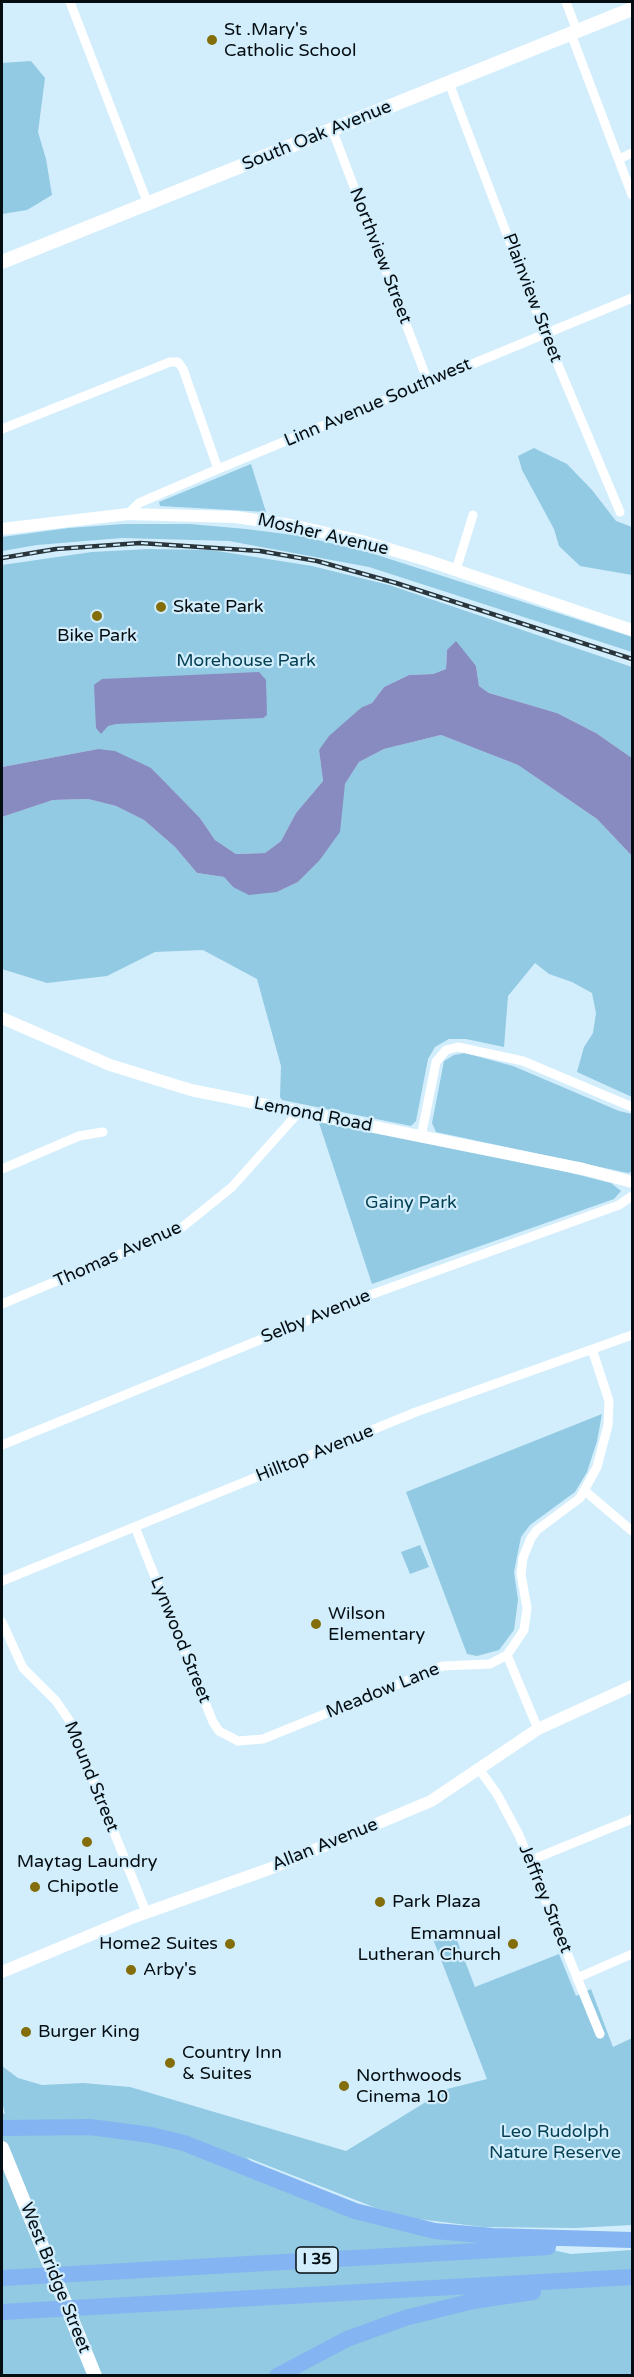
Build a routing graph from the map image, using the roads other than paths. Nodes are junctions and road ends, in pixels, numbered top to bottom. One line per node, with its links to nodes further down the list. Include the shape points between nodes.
1 (70, 2): 10 (street)
2 (566, 2): 4 (street)
3 (633, 9): 4 (main road, South Oak Avenue)
4 (574, 32): 5 (main road, South Oak Avenue); 8 (street)
5 (449, 83): 6 (main road, South Oak Avenue); 13 (street, Plainview Street)
6 (332, 129): 10 (main road, South Oak Avenue); 14 (street, Northview Street)
7 (633, 153): 8 (street)
8 (619, 159): 9 (street)
9 (633, 195)
10 (148, 204): 11 (main road, South Oak Avenue)
11 (2, 262)
12 (633, 298): 13 (street, Linn Avenue Southwest)
13 (545, 334): 14 (street, Linn Avenue Southwest); 17 (street, Plainview Street)
14 (428, 382): 16 (street, Linn Avenue Southwest)
15 (2, 429): 16 (street, via 177,362 183,369)
16 (218, 469): 18 (street, Linn Avenue Southwest, via 139,503)
17 (620, 512)
18 (128, 514): 20 (street, Mosher Avenue); 21 (street, Mosher Avenue, via 235,517 291,525 362,541)
19 (473, 515): 21 (street)
20 (2, 529)
21 (456, 570): 22 (street, Mosher Avenue)
22 (633, 630)
23 (2, 1018): 25 (street, Lemond Road, via 84,1055 157,1081)
24 (633, 1107): 27 (street, via 523,1061 458,1047 446,1050 436,1062)
25 (299, 1112): 27 (street, Lemond Road); 31 (street, Thomas Avenue, via 232,1187 180,1229)
26 (103, 1132): 28 (street, via 79,1136)
27 (421, 1137): 29 (street, Lemond Road)
28 (2, 1169)
29 (633, 1182)
30 (633, 1196): 34 (street, Selby Avenue, via 619,1205 370,1295)
31 (2, 1304)
32 (633, 1335): 33 (street, Hilltop Avenue)
33 (592, 1348): 35 (street, via 606,1388 609,1415 597,1467); 36 (street, Hilltop Avenue, via 416,1412)
34 (2, 1445)
35 (585, 1491): 37 (street); 40 (street, via 571,1507 537,1530 526,1548 522,1574 527,1618 520,1640)
36 (135, 1527): 38 (street, Hilltop Avenue); 43 (street, Lynwood Street, via 213,1722 219,1731)
37 (633, 1531)
38 (2, 1581)
39 (2, 1622): 47 (street, Mound Street, via 23,1668 69,1719)
40 (507, 1655): 42 (street); 43 (street, Meadow Lane, via 490,1664 443,1666 262,1739)
41 (633, 1686): 42 (street, Allan Avenue)
42 (538, 1729): 44 (street, Allan Avenue)
43 (238, 1741)
44 (479, 1769): 46 (street, Jeffrey Street, via 509,1814); 47 (street, Allan Avenue, via 431,1801 269,1869)
45 (633, 1819): 46 (street)
46 (529, 1861): 50 (street, Jeffrey Street)
47 (146, 1912): 49 (street, Allan Avenue)
48 (633, 1954): 50 (street)
49 (2, 1972)
50 (577, 1978): 51 (street, Jeffrey Street)
51 (600, 2034)
52 (2, 2128): 54 (highway, via 90,2127 151,2134 184,2143 355,2211 435,2231)
53 (2, 2148): 58 (main road, West Bridge Street)
54 (633, 2241): 55 (highway, I 35)
55 (2, 2278)
56 (633, 2278): 57 (highway, I 35); 59 (highway, via 438,2309 347,2339)
57 (2, 2312)
58 (95, 2376)
59 (277, 2376)

